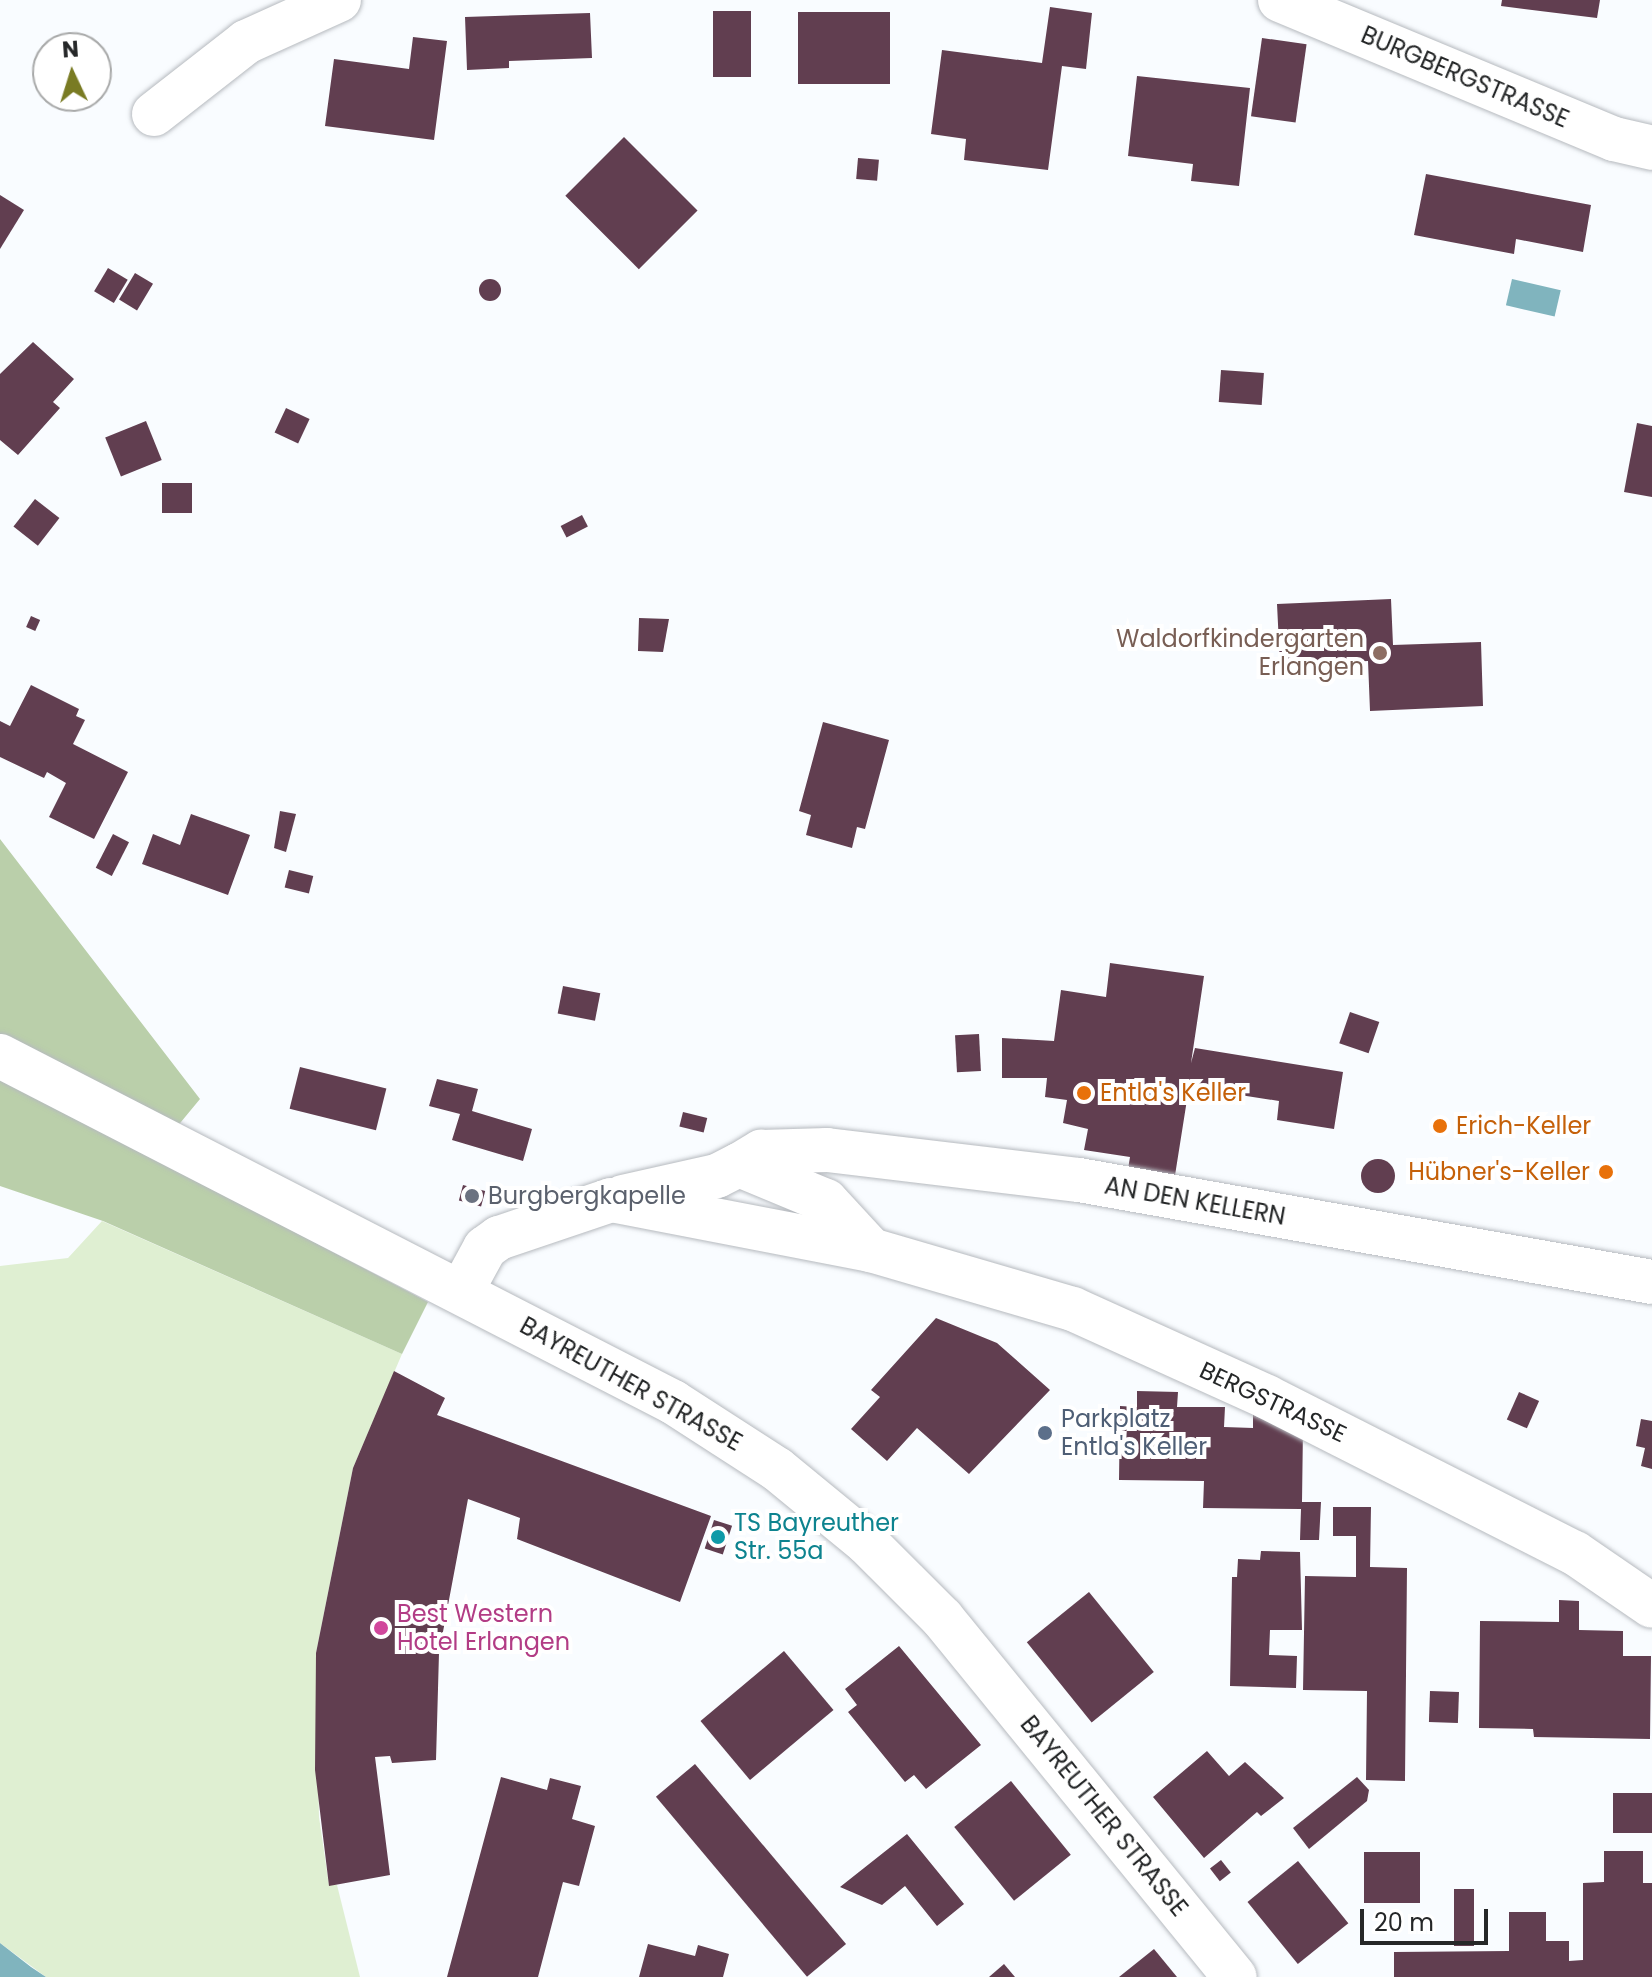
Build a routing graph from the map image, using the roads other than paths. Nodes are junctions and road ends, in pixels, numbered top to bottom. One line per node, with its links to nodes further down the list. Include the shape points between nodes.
1 (339, 0): 3 (street, via 246,42)
2 (1280, 0): 4 (street, BURGBERGSTRASSE, via 1614,139)
3 (154, 114)
4 (1652, 148)
5 (0, 1056): 10 (street, BAYREUTHER STRASSE)
6 (739, 1165): 7 (street, AN DEN KELLERN, via 717,1176); 8 (street, via 826,1201); 9 (street, AN DEN KELLERN, via 761,1152 827,1150 1079,1180)
7 (611, 1200): 8 (street, BERGSTRASSE); 10 (street, AN DEN KELLERN, via 499,1238 485,1248)
8 (871, 1250): 11 (street, BERGSTRASSE, via 1073,1309 1267,1397 1575,1553)
9 (1652, 1282)
10 (461, 1292): 12 (street, BAYREUTHER STRASSE, via 713,1425 867,1543 942,1618)
11 (1652, 1606)
12 (1235, 1977)

